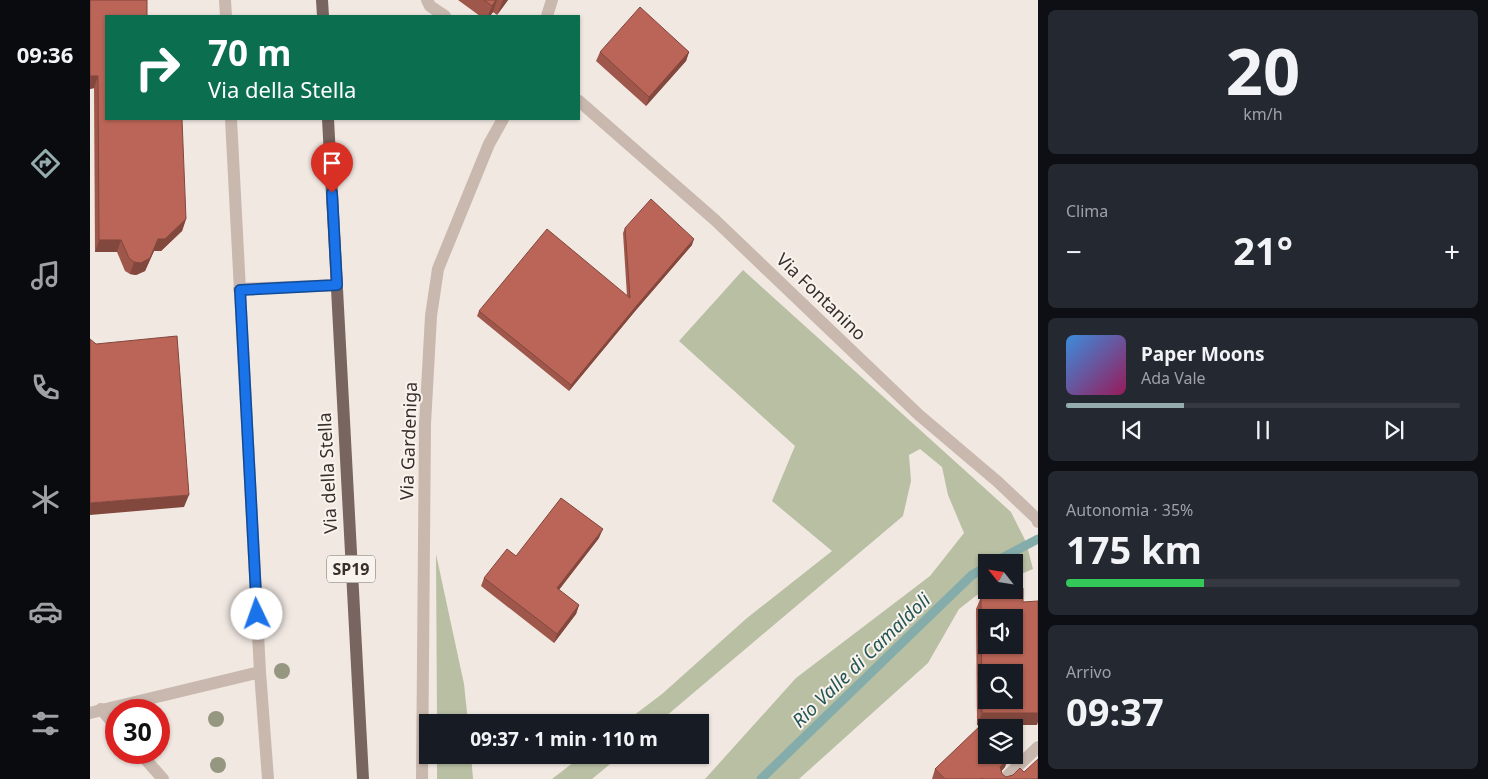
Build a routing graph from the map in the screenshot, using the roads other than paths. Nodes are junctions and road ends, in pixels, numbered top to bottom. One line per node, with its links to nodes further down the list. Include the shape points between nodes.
1 (225, 0): 5 (street)
2 (322, 0): 6 (main road)
3 (427, 0): 7 (street, via 430,6)
4 (552, 0): 8 (street)
5 (226, 15)
6 (323, 15)
7 (444, 15)
8 (547, 15)
9 (580, 102): 15 (street, Via Fontanino, via 715,220 919,415)
10 (231, 120): 14 (street)
11 (328, 120): 13 (main road, Via della Stella / SP19)
12 (503, 120): 23 (street, Via Gardeniga, via 489,144 438,270 432,316 425,424)
13 (337, 285): 14 (street); 22 (main road, Via della Stella / SP19)
14 (240, 290): 16 (street)
15 (1038, 520)
16 (260, 672): 17 (street); 21 (street)
17 (96, 711)
18 (1038, 747): 24 (street)
19 (150, 764): 20 (street)
20 (163, 779)
21 (268, 779)
22 (362, 779)
23 (422, 779)
24 (1004, 779)

